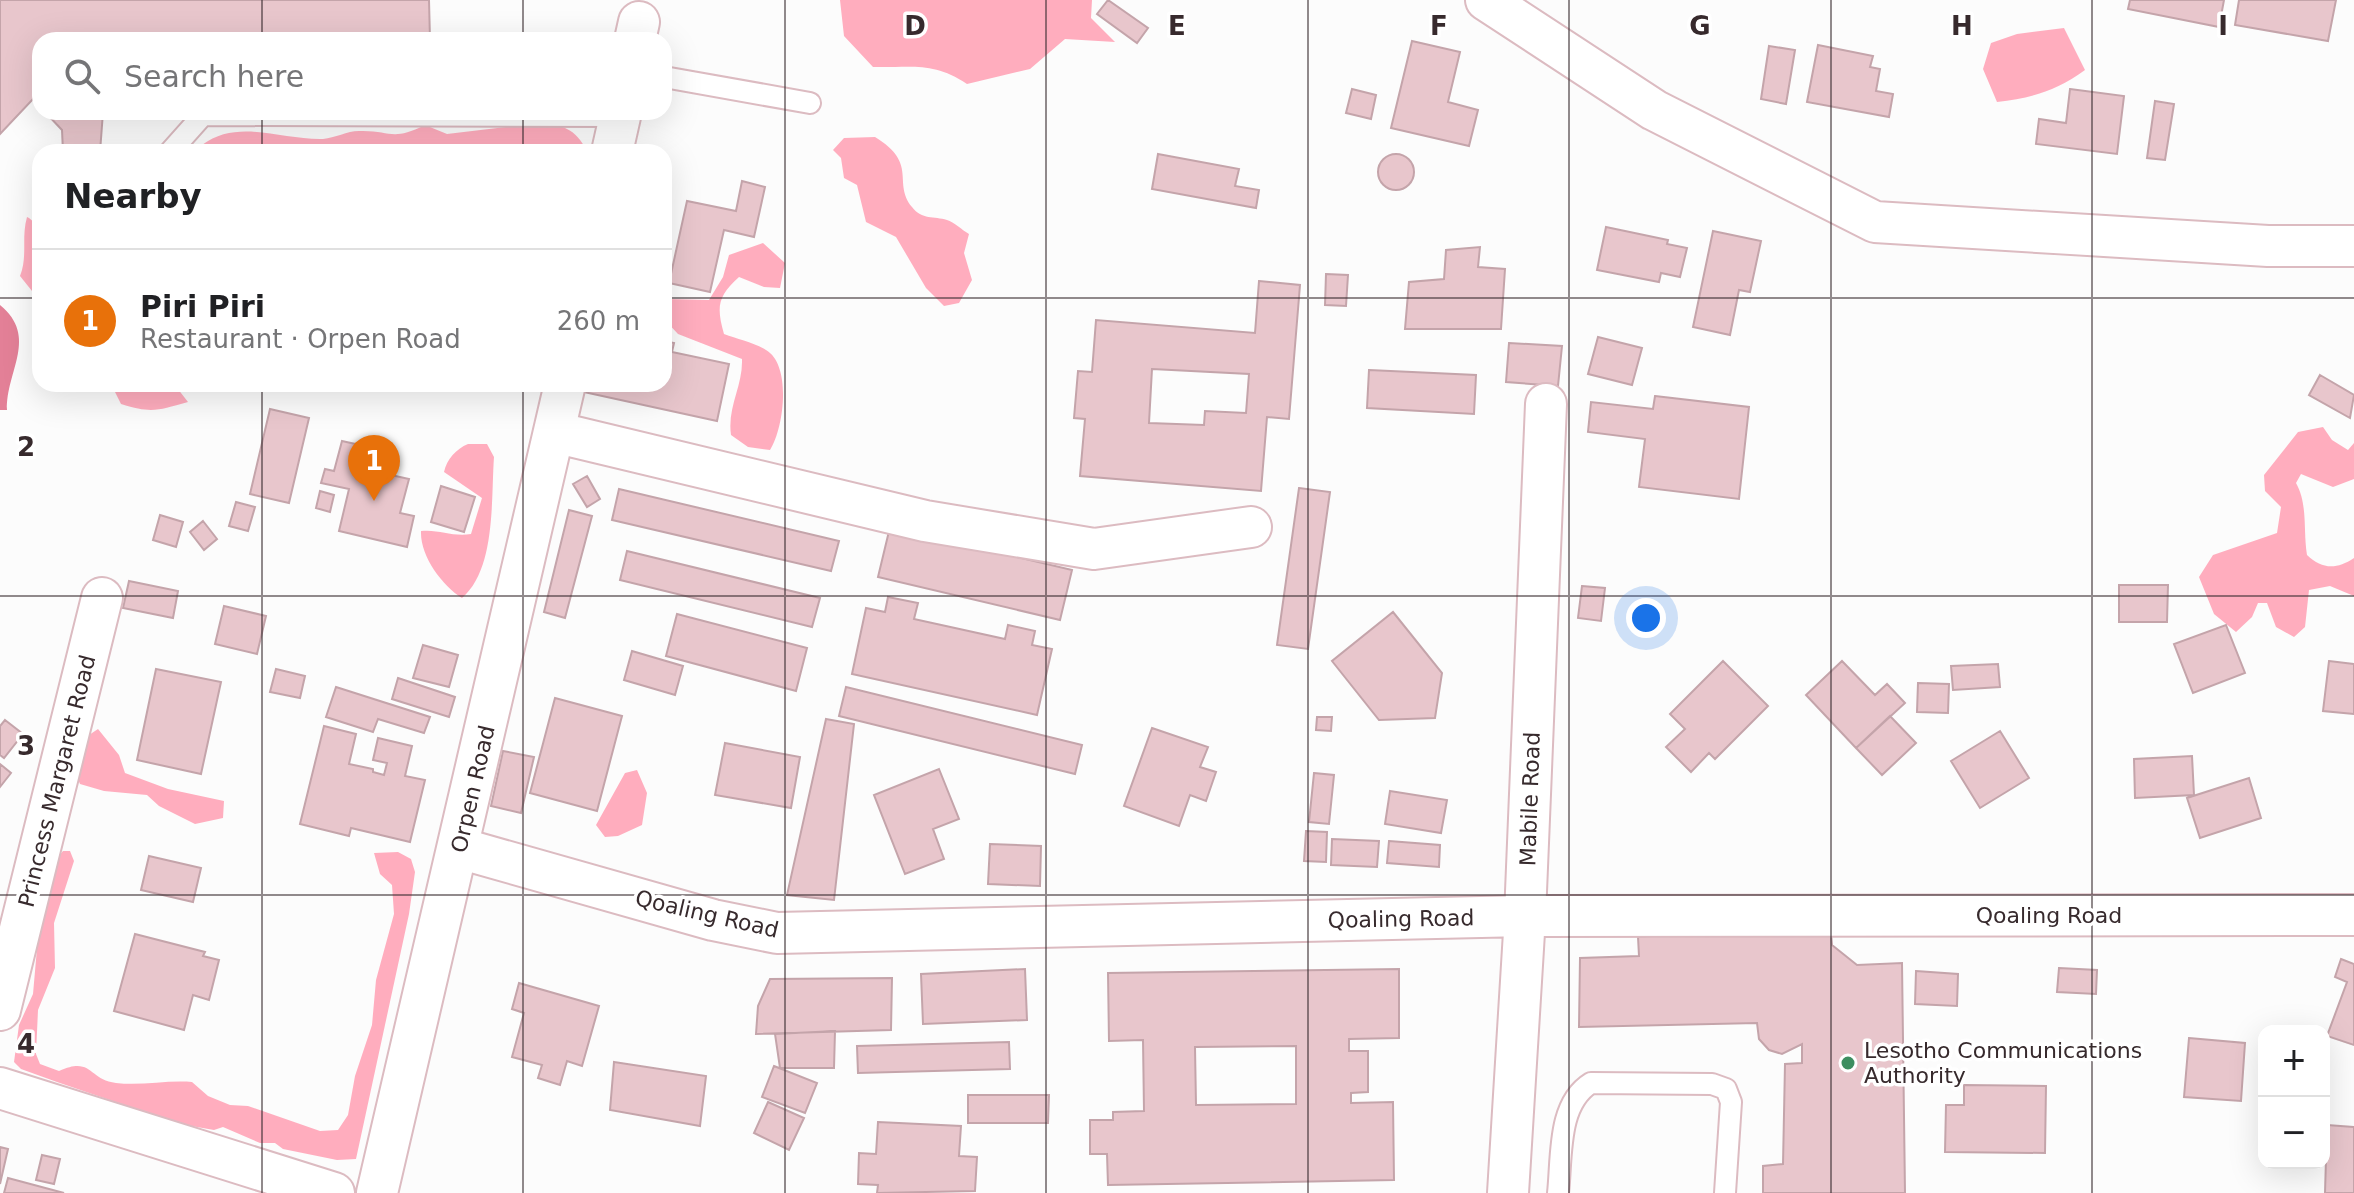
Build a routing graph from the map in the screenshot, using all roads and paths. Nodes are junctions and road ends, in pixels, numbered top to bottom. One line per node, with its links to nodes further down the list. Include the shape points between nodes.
1 (1486, 0): 8 (street, via 1654,110 1875,222 2268,246)
2 (672, 78): 3 (lane)
3 (810, 103)
4 (199, 120): 7 (lane)
5 (376, 120): 6 (lane)
6 (618, 127)
7 (177, 144)
8 (2354, 246)
9 (563, 392): 11 (street, Orpen Road)
10 (1546, 404): 16 (street, Mabile Road)
11 (554, 432): 12 (street, via 925,521 1094,549); 14 (street, Orpen Road)
12 (1251, 527)
13 (102, 598): 17 (street, Princess Margaret Road)
14 (459, 848): 16 (street, Qoaling Road, via 777,933); 20 (street, Orpen Road)
15 (2354, 915): 16 (street, Qoaling Road)
16 (1525, 916): 21 (street, Mabile Road)
17 (0, 1010)
18 (0, 1088): 19 (street)
19 (334, 1193)
20 (377, 1193)
21 (1508, 1193)
22 (1558, 1193): 23 (lane, via 1567,1110 1576,1092 1591,1083 1712,1084 1726,1089 1731,1102)
23 (1725, 1193)

